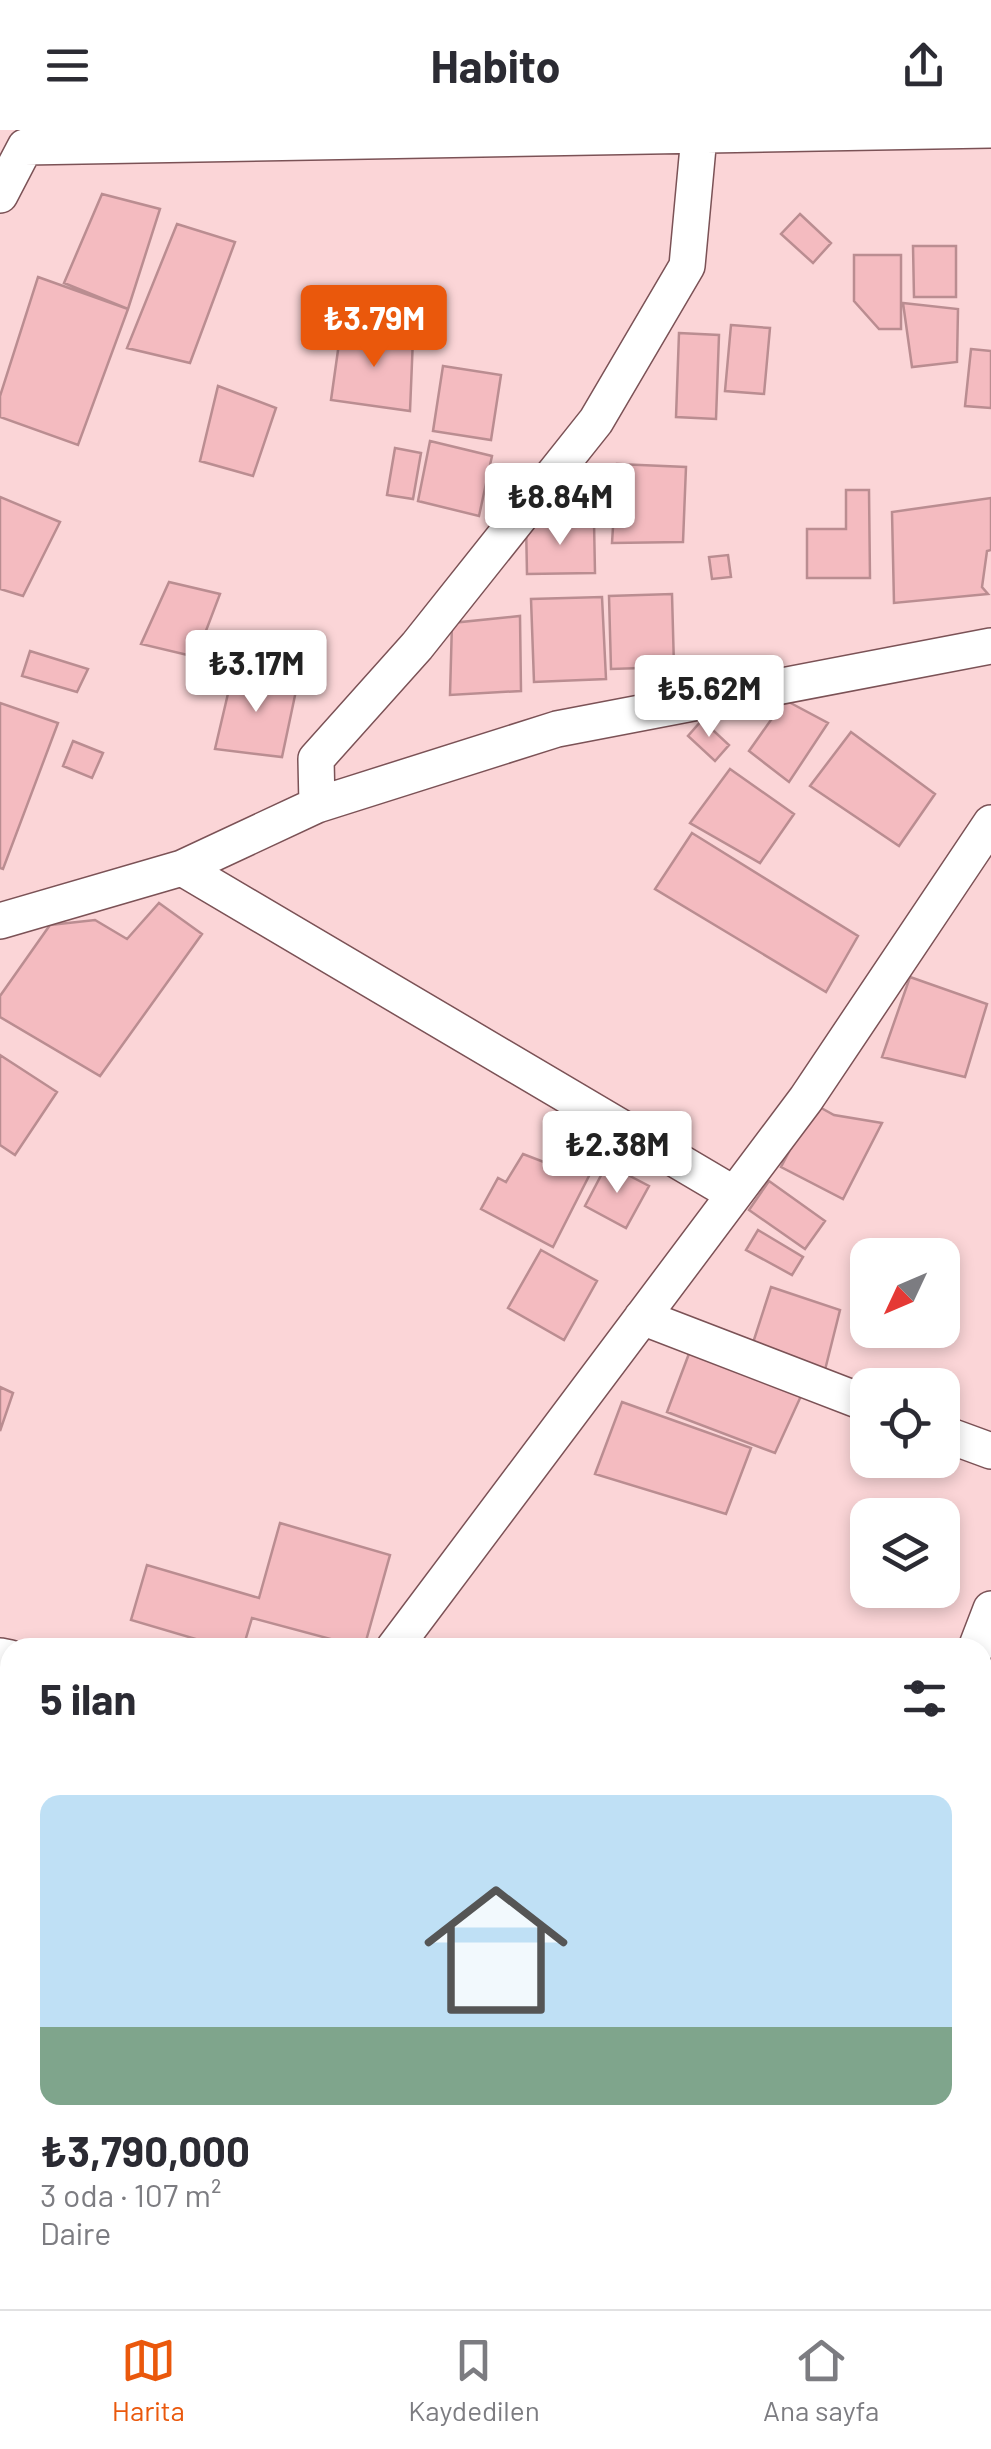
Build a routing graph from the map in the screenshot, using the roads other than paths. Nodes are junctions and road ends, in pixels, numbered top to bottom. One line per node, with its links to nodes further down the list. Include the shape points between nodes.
1 (990, 130): 2 (street)
2 (699, 136): 3 (street); 6 (street, via 687,266 596,422 417,646 316,759)
3 (13, 147): 4 (street)
4 (0, 195)
5 (991, 646): 6 (street, via 557,729)
6 (317, 805): 8 (street)
7 (991, 824): 10 (street)
8 (182, 868): 9 (street); 10 (street)
9 (0, 921)
10 (734, 1194): 11 (street)
11 (642, 1317): 12 (street); 16 (street)
12 (850, 1397)
13 (960, 1440): 14 (street)
14 (991, 1451)
15 (991, 1610): 17 (street)
16 (401, 1638)
17 (980, 1638)

